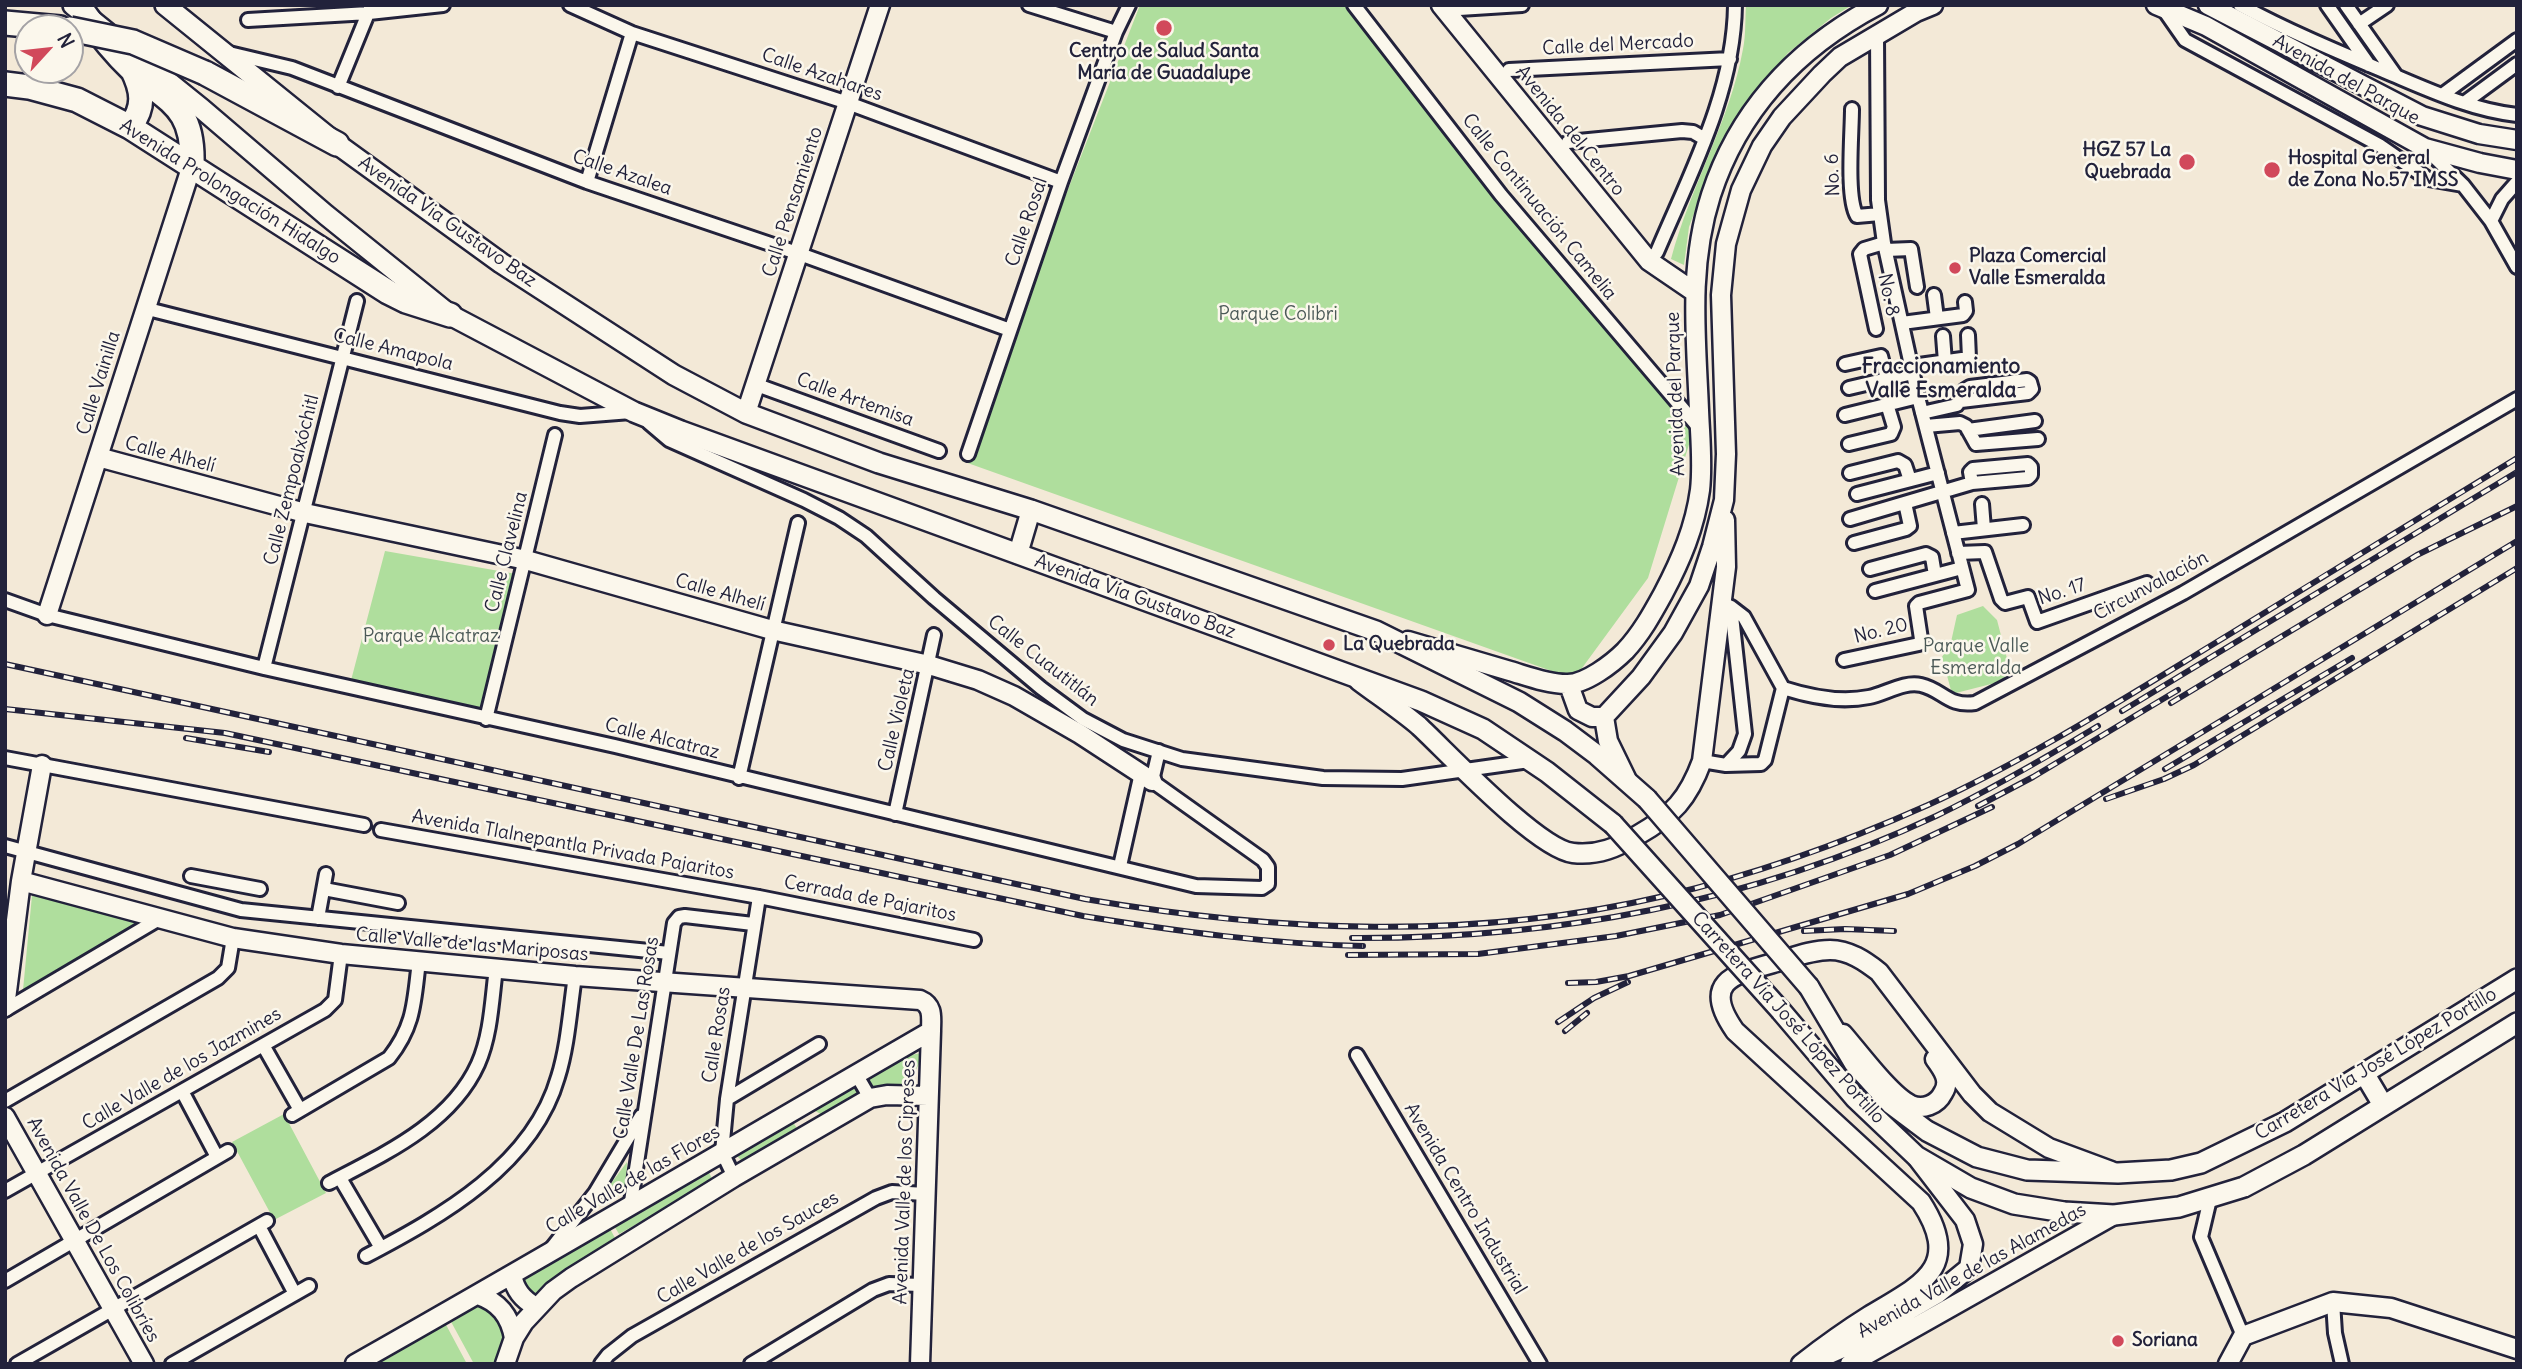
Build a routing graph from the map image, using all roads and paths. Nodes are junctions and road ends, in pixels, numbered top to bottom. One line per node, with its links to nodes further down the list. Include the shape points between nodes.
1 (165, 5): 29 (main road, Avenida Via Gustavo Baz)
2 (443, 5): 19 (street)
3 (570, 5): 26 (street, Calle Azahares)
4 (880, 5): 39 (street, Calle Pensamiento)
5 (1029, 5): 25 (street)
6 (1129, 5): 25 (street, Calle Rosal)
7 (1354, 5): 90 (street, Calle Continuación Camelia, via 1501,195)
8 (1522, 5): 17 (street)
9 (1735, 5): 30 (street)
10 (1878, 5): 62 (street, Avenida del Parque, via 1802,57 1757,103 1723,161 1701,236)
11 (1933, 5): 27 (street)
12 (2208, 5): 45 (street, Avenida del Parque, via 2422,116)
13 (2240, 5): 32 (street)
14 (2327, 5): 32 (street)
15 (2346, 5): 24 (street)
16 (2387, 5): 24 (street)
17 (1452, 6): 34 (street, Avenida del Centro); 59 (street, Avenida del Centro)
18 (2159, 6): 48 (street, Avenida del Parque, via 2206,26); 54 (street, Avenida del Parque, via 2185,40 2379,145 2428,179)
19 (371, 9): 21 (street); 37 (street)
20 (84, 20): 47 (highway, bridge, via 205,73)
21 (248, 20)
22 (84, 22): 67 (main road, via 202,108)
23 (84, 23): 33 (highway)
24 (2359, 24): 35 (street)
25 (1116, 32): 52 (street, Calle Rosal)
26 (632, 33): 39 (street, Calle Azahares); 51 (street)
27 (1877, 35): 55 (street); 104 (street, via 1840,57 1782,117 1741,190 1726,244 1721,295)
28 (2517, 40): 38 (street)
29 (222, 51): 37 (street, Calle Azalea, via 292,68); 47 (main road, Avenida Via Gustavo Baz)
30 (1730, 59): 34 (street, Calle del Mercado); 44 (street)
31 (2517, 64): 40 (street)
32 (2369, 65): 35 (street)
33 (132, 69): 43 (highway, via 142,99); 49 (highway, via 180,111 191,133)
34 (1509, 70): 46 (street, Avenida del Centro)
35 (2396, 76): 38 (street)
36 (5, 84): 43 (highway, Avenida Prolongación Hidalgo, via 77,100)
37 (338, 87): 51 (street, Calle Azalea)
38 (2442, 95): 40 (street)
39 (848, 103): 52 (street, Calle Azahares); 58 (street, Calle Pensamiento)
40 (2464, 103): 42 (street)
41 (1852, 109): 55 (street, No. 6, via 1854,212 1861,217)
42 (2517, 115)
43 (130, 127): 49 (highway, Avenida Prolongación Hidalgo)
44 (1705, 139): 46 (street, via 1682,131); 59 (street)
45 (2517, 140)
46 (1568, 142): 59 (street, Avenida del Centro)
47 (337, 144): 86 (main road, Avenida Via Gustavo Baz, via 501,263 674,375)
48 (2425, 148): 50 (street, Avenida del Parque); 54 (street)
49 (192, 165): 66 (street, Calle Vainilla); 67 (highway, Avenida Prolongación Hidalgo, via 387,292)
50 (2517, 170)
51 (587, 182): 58 (street, Calle Azalea)
52 (1062, 182): 71 (street, Calle Rosal)
53 (2517, 182): 56 (street)
54 (2463, 185): 56 (street)
55 (1880, 214): 57 (street)
56 (2491, 221): 60 (street)
57 (1885, 246): 61 (street, via 1911,249); 69 (street); 70 (street, No. 8, via 1864,249 1860,254)
58 (797, 253): 71 (street, Calle Azalea); 79 (street, Calle Pensamiento)
59 (1653, 257): 62 (street, Avenida del Centro)
60 (2517, 267)
61 (1917, 287)
62 (1693, 290): 90 (street, Avenida del Parque)
63 (1934, 295): 68 (street)
64 (357, 300): 74 (street, Calle Zempoalxóchitl)
65 (1965, 302): 68 (street, via 1963,315)
66 (144, 308): 74 (street, Calle Amapola); 97 (street, Calle Vainilla)
67 (450, 314): 85 (main road)
68 (1937, 318): 69 (street)
69 (1902, 323): 77 (street)
70 (1876, 329)
71 (1010, 330): 96 (street, Calle Rosal)
72 (1968, 335): 75 (street, via 1969,358)
73 (1943, 336): 75 (street)
74 (342, 357): 85 (street, Calle Amapola, via 560,413); 108 (street, Calle Zempoalxóchitl)
75 (1945, 362): 77 (street)
76 (1845, 364): 78 (street, via 1881,356)
77 (1912, 370): 78 (street); 81 (street)
78 (1886, 379): 80 (street)
79 (757, 385): 86 (street, Calle Pensamiento); 95 (street, Calle Artemisa)
80 (1849, 388)
81 (1918, 397): 84 (street); 88 (street)
82 (2517, 399): 134 (street, Circunvalación, via 2183,593 1975,703 1962,705 1910,684 1868,698 1841,699)
83 (1961, 401): 83 (street, via 1970,387 2031,382 2028,393); 88 (street)
84 (1887, 404): 87 (street); 94 (street, via 1894,427 1891,434)
85 (634, 412): 116 (main road, Avenida Vía Gustavo Baz); 137 (street, Calle Cuautitlán, via 668,440 839,518 1083,719 1123,740)
86 (746, 413): 107 (main road, via 879,463)
87 (1845, 415)
88 (1924, 419): 91 (street, via 1960,423); 99 (street)
89 (2035, 421): 91 (street)
90 (1700, 429): 133 (street, Avenida del Parque, via 1700,488 1679,563 1633,642 1604,670)
91 (1968, 430): 93 (street, via 1976,444)
92 (555, 435): 117 (street, Calle Clavelina)
93 (2038, 439)
94 (1850, 444)
95 (939, 451)
96 (968, 454)
97 (98, 457): 108 (street, Calle Alhelí); 125 (street, Calle Vainilla)
98 (1850, 473): 100 (street, via 1898,461 1905,465)
99 (1938, 473): 100 (street); 102 (street)
100 (1910, 480): 103 (street)
101 (1972, 484): 102 (street)
102 (1943, 492): 105 (street); 113 (street)
103 (1857, 494)
104 (1724, 500): 124 (street); 135 (street, via 1699,586 1673,633)
105 (1905, 503): 109 (street); 114 (street, via 1910,522 1906,529)
106 (1982, 504): 112 (street)
107 (1031, 510): 116 (street); 127 (main road)
108 (304, 513): 117 (street, Calle Alhelí); 131 (street, Calle Zempoalxóchitl)
109 (1850, 519)
110 (798, 523): 126 (street)
111 (2023, 525): 112 (street)
112 (1984, 529): 113 (street)
113 (1953, 533): 115 (street)
114 (1854, 543)
115 (1958, 553): 118 (street); 121 (street, No. 17, via 1985,552 2001,599 2006,603 2028,597 2037,622)
116 (1018, 554): 132 (main road, Avenida Vía Gustavo Baz)
117 (526, 560): 126 (street, Calle Alhelí); 136 (street, Calle Clavelina)
118 (1962, 568): 120 (street); 129 (street, No. 20, via 1968,590 1916,606 1919,644)
119 (1870, 569): 120 (street, via 1926,554 1932,557)
120 (1935, 575): 122 (street)
121 (2147, 583)
122 (1875, 591)
123 (5, 600): 125 (street, Calle Alcatraz)
124 (1726, 604): 134 (street, via 1744,617); 140 (street); 142 (street, via 1735,628 1745,734 1739,751)
125 (47, 615): 131 (street, Calle Alcatraz)
126 (772, 630): 130 (street, Calle Alhelí); 145 (street)
127 (1376, 631): 133 (street); 146 (main road, via 1519,702 1565,731)
128 (934, 635): 130 (street, Calle Violeta)
129 (1844, 660)
130 (929, 665): 144 (street, Calle Alhelí, via 1014,696); 147 (street, Calle Violeta)
131 (264, 668): 136 (street, Calle Alcatraz)
132 (1357, 679): 139 (main road, Avenida Vía Gustavo Baz, via 1421,701 1483,730); 143 (street, via 1417,725)
133 (1569, 685): 135 (street, via 1578,710)
134 (1783, 688): 142 (street, via 1765,760 1755,766)
135 (1604, 717): 146 (street, via 1608,741)
136 (486, 719): 145 (street, Calle Alcatraz)
137 (1158, 751): 143 (street, Calle Cuautitlán, via 1182,759 1323,778 1402,779); 144 (street)
138 (5, 758): 141 (street)
139 (1529, 761): 143 (street, Calle Cuautitlán); 148 (main road, Avenida Vía Gustavo Baz)
140 (1702, 761): 142 (street); 143 (street, via 1692,787 1661,822 1616,848 1596,853 1572,853 1549,844)
141 (42, 765): 149 (street); 152 (street)
142 (1726, 765)
143 (1466, 771)
144 (1147, 777): 153 (street); 158 (street, Calle Alhelí, via 1263,860)
145 (739, 778): 147 (street, Calle Alcatraz)
146 (1628, 781): 182 (main road, Carretera Vía José López Portillo, bridge, via 1809,986)
147 (895, 814): 153 (street, Calle Alcatraz)
148 (1613, 824): 199 (main road, Carretera Vía José López Portillo, bridge, via 1855,1098)
149 (364, 825)
150 (381, 830): 161 (street, Avenida Tlalnepantla Privada Pajaritos)
151 (5, 846): 152 (street, Calle Valle de las Mariposas)
152 (27, 854): 157 (street); 162 (street, Calle Valle de las Mariposas)
153 (1120, 866): 158 (street, Calle Alcatraz, via 1196,886 1262,888)
154 (326, 874): 160 (street)
155 (191, 876): 156 (street)
156 (206, 879): 159 (street); 162 (street)
157 (21, 881): 163 (street); 166 (street, Calle Valle de las Mariposas)
158 (1268, 884)
159 (260, 889)
160 (324, 889): 164 (street); 165 (street)
161 (759, 897): 167 (street, Calle Rosas); 169 (street, Cerrada de Pajaritos)
162 (202, 900): 165 (street, Calle Valle de las Mariposas, via 241,910)
163 (12, 902): 175 (street)
164 (398, 903)
165 (318, 918): 170 (street, Calle Valle de las Mariposas)
166 (159, 919): 168 (street, Calle Valle de las Mariposas); 180 (street)
167 (754, 924): 170 (street, Calle Valle De Las Rosas, via 679,917); 178 (street, Calle Rosas)
168 (233, 938): 171 (street, Calle Valle de las Mariposas); 194 (street, via 228,968 218,978)
169 (974, 940)
170 (669, 953): 177 (street, Calle Valle De Las Rosas)
171 (341, 954): 172 (street, Calle Valle de las Mariposas); 186 (street, Calle Valle de los Jazmines, via 331,1005)
172 (419, 961): 173 (street, Calle Valle de las Mariposas); 186 (street, via 412,1021 389,1058 296,1113)
173 (496, 968): 174 (street, Calle Valle de las Mariposas); 209 (street, via 479,1063 450,1106 432,1123 334,1180)
174 (575, 976): 177 (street, Calle Valle de las Mariposas); 209 (street, via 558,1079 534,1129 479,1186)
175 (7, 979): 180 (street)
176 (2517, 979): 188 (main road, Carretera Vía José López Portillo)
177 (665, 982): 178 (street, Calle Valle de las Mariposas); 196 (street, Calle Valle De Las Rosas)
178 (745, 986): 179 (street, Calle Valle de las Mariposas); 192 (street, Calle Rosas)
179 (927, 1003): 184 (street, Avenida Valle de los Cipreses)
180 (5, 1008)
181 (1914, 1016): 182 (street, via 1947,1085 1943,1095 1924,1107 1910,1104 1892,1089); 201 (street, Avenida Valle de las Alamedas, via 1990,1112 2049,1148); 233 (street, Avenida Valle de las Alamedas, via 1879,972 1862,959 1831,950 1736,973 1720,997 1723,1014 1734,1031 1921,1202 1933,1220 1938,1240 1933,1270 1922,1284 1837,1335)
182 (1830, 1018): 201 (main road, Carretera Vía José López Portillo, via 1854,1063 1891,1104 1927,1131 1977,1157 2026,1170)
183 (2517, 1023): 195 (main road, Carretera Vía José López Portillo)
184 (931, 1031): 189 (street, Calle Valle de las Flores); 191 (street, Avenida Valle de los Cipreses)
185 (818, 1044): 192 (street)
186 (263, 1045): 190 (street, Calle Valle de los Jazmines)
187 (1357, 1055): 232 (street, Avenida Centro Industrial)
188 (2364, 1073): 195 (main road); 201 (main road, Carretera Vía José López Portillo, via 2285,1122 2201,1163)
189 (856, 1074): 193 (street); 198 (street, Calle Valle de las Flores)
190 (182, 1091): 200 (street, Calle Valle de los Jazmines); 208 (street, via 222,1154)
191 (928, 1096): 193 (street); 204 (street, Avenida Valle de los Cipreses)
192 (727, 1098): 198 (street, Calle Rosas)
193 (870, 1098): 202 (street)
194 (5, 1101)
195 (2383, 1105): 205 (main road, Carretera Vía José López Portillo, via 2304,1155 2244,1187)
196 (644, 1111): 206 (street, Calle Valle De Las Rosas); 210 (street, via 594,1193)
197 (5, 1116): 200 (street, Avenida Valle De Los Colibríes)
198 (722, 1152): 202 (street); 206 (street, Calle Valle de las Flores)
199 (1916, 1156): 207 (main road, Carretera Vía José López Portillo, via 1971,1188 2014,1204); 234 (street, via 1965,1220 1973,1244 1969,1268 1937,1294)
200 (38, 1173): 203 (street, Calle Valle de los Jazmines); 208 (street, Avenida Valle De Los Colibríes)
201 (2118, 1173)
202 (734, 1177): 220 (street, via 571,1278)
203 (5, 1191)
204 (925, 1194): 214 (street, Avenida Valle de los Cipreses); 229 (street, Calle Valle de los Sauces, via 892,1192 876,1198 632,1336)
205 (2210, 1199): 207 (main road, Carretera Vía José López Portillo); 221 (street, via 2201,1237)
206 (630, 1208): 210 (street, Calle Valle de las Flores)
207 (2114, 1215): 235 (street, Avenida Valle de las Alamedas)
208 (76, 1240): 213 (street); 219 (street, Avenida Valle De Los Colibríes)
209 (381, 1248): 211 (street)
210 (547, 1254): 212 (street, Calle Valle de las Flores)
211 (366, 1256)
212 (512, 1275): 217 (street, Calle Valle de las Flores); 220 (street, via 517,1291)
213 (5, 1281)
214 (922, 1285): 230 (street, via 889,1284 873,1290); 231 (street, Avenida Valle de los Cipreses)
215 (309, 1286): 216 (street)
216 (295, 1294): 219 (street, via 263,1224); 226 (street)
217 (478, 1295): 222 (street, via 503,1310); 227 (street, Calle Valle de las Flores)
218 (2333, 1302): 221 (street); 223 (street, via 2391,1308); 237 (street)
219 (114, 1307): 224 (street); 225 (street, Avenida Valle De Los Colibríes)
220 (536, 1307): 222 (street)
221 (2243, 1336): 236 (street)
222 (514, 1338): 228 (street)
223 (2517, 1349)
224 (17, 1364)
225 (144, 1364)
226 (172, 1364)
227 (355, 1364)
228 (505, 1364)
229 (601, 1364)
230 (751, 1364)
231 (920, 1364)
232 (1540, 1364)
233 (1801, 1364)
234 (1808, 1364)
235 (1850, 1364)
236 (2228, 1364)
237 (2342, 1364)

